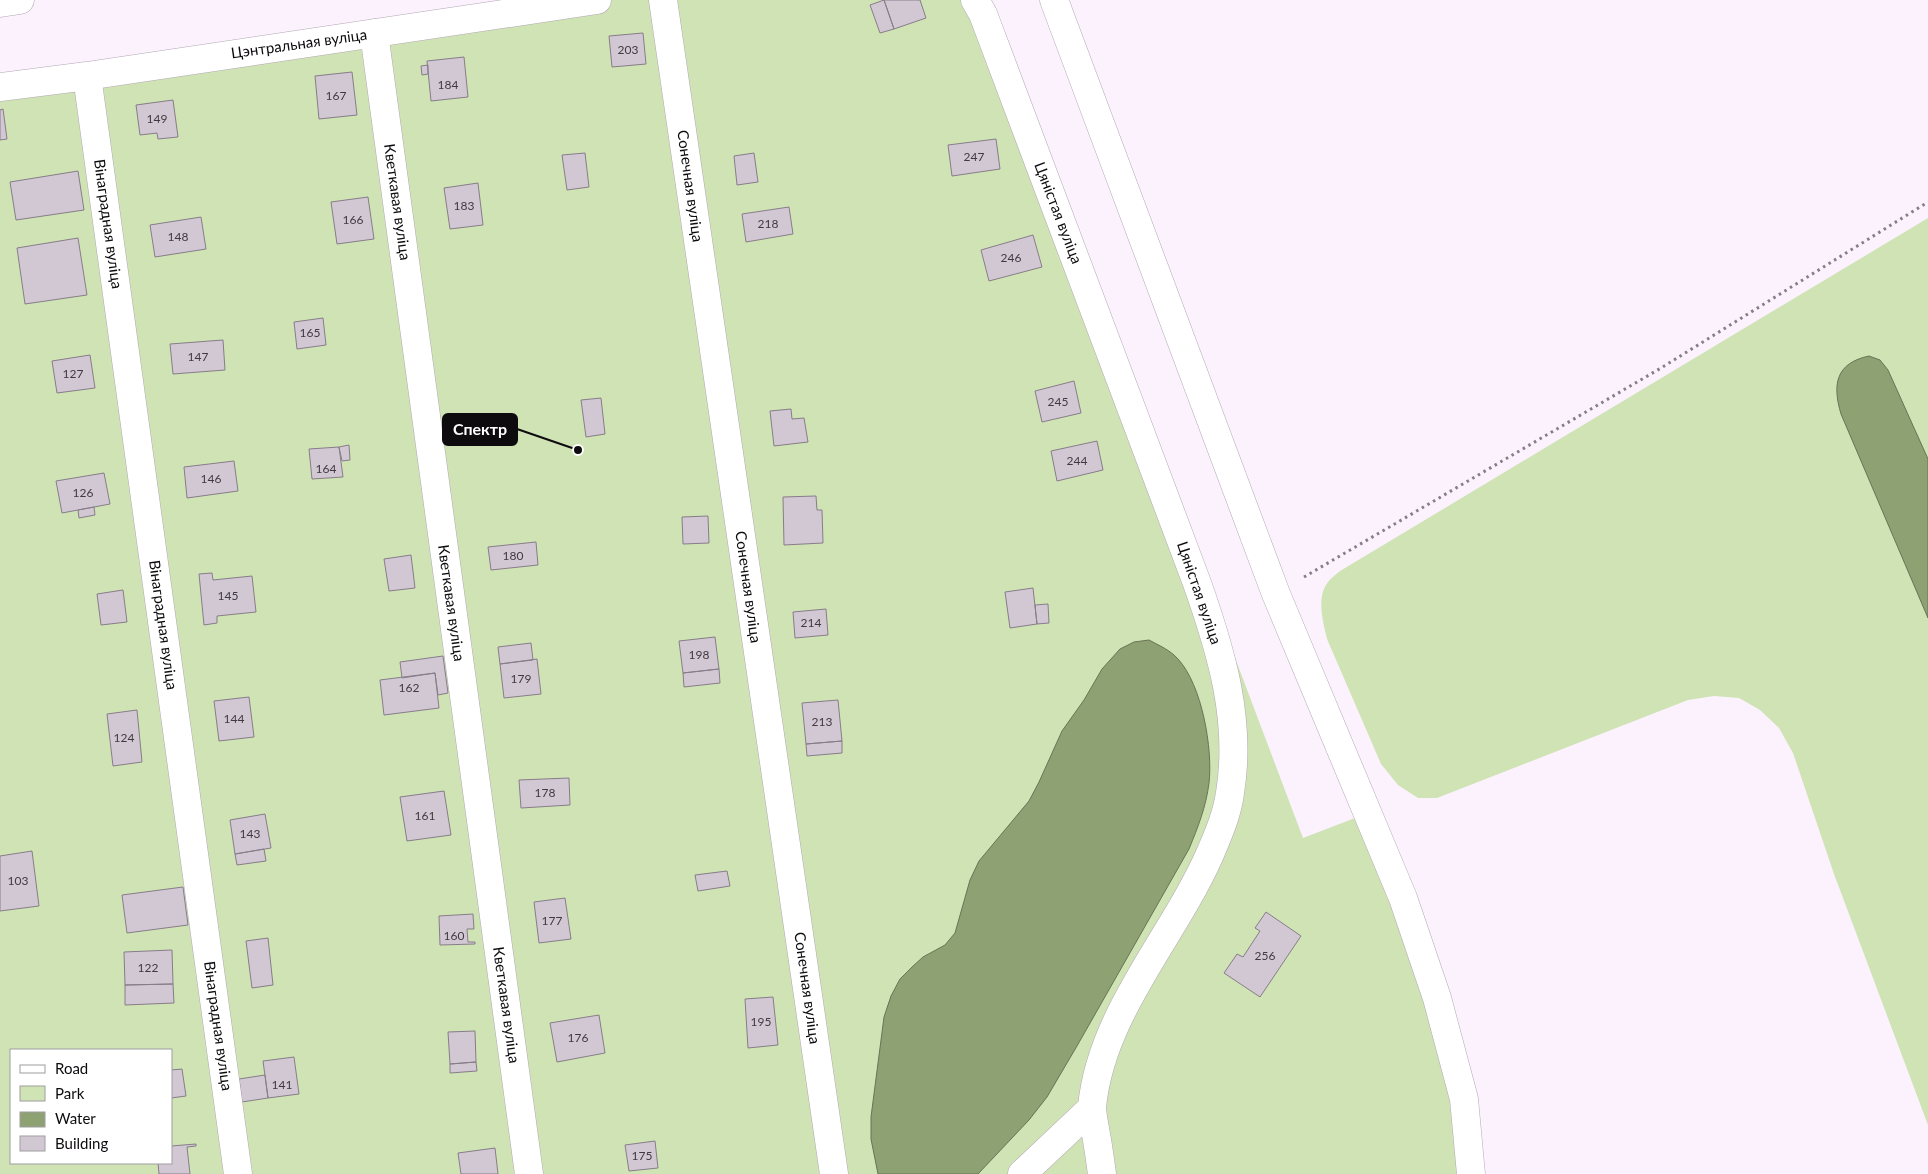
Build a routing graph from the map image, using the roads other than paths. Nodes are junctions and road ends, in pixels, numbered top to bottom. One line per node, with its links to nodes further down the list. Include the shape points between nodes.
1 (20, 0): 5 (street)
2 (597, 0): 7 (street, Цэнтральная вуліца)
3 (663, 0): 13 (street, Сонечная вуліца)
4 (1054, 0): 16 (street, via 1276,594 1403,898 1437,998 1464,1099)
5 (0, 3)
6 (979, 7): 10 (street, Цяністая вуліца, via 1200,591 1226,676 1233,717 1234,757 1230,794 1221,829 1188,898 1122,1012 1107,1049)
7 (374, 33): 8 (street, Цэнтральная вуліца); 12 (street, Кветкавая вуліца)
8 (87, 76): 9 (street, Цэнтральная вуліца); 11 (street, Вінаградная вуліца)
9 (0, 87)
10 (1092, 1108): 14 (street); 15 (street, Цяністая вуліца)
11 (238, 1174)
12 (528, 1174)
13 (834, 1174)
14 (1022, 1174)
15 (1102, 1174)
16 (1471, 1174)

